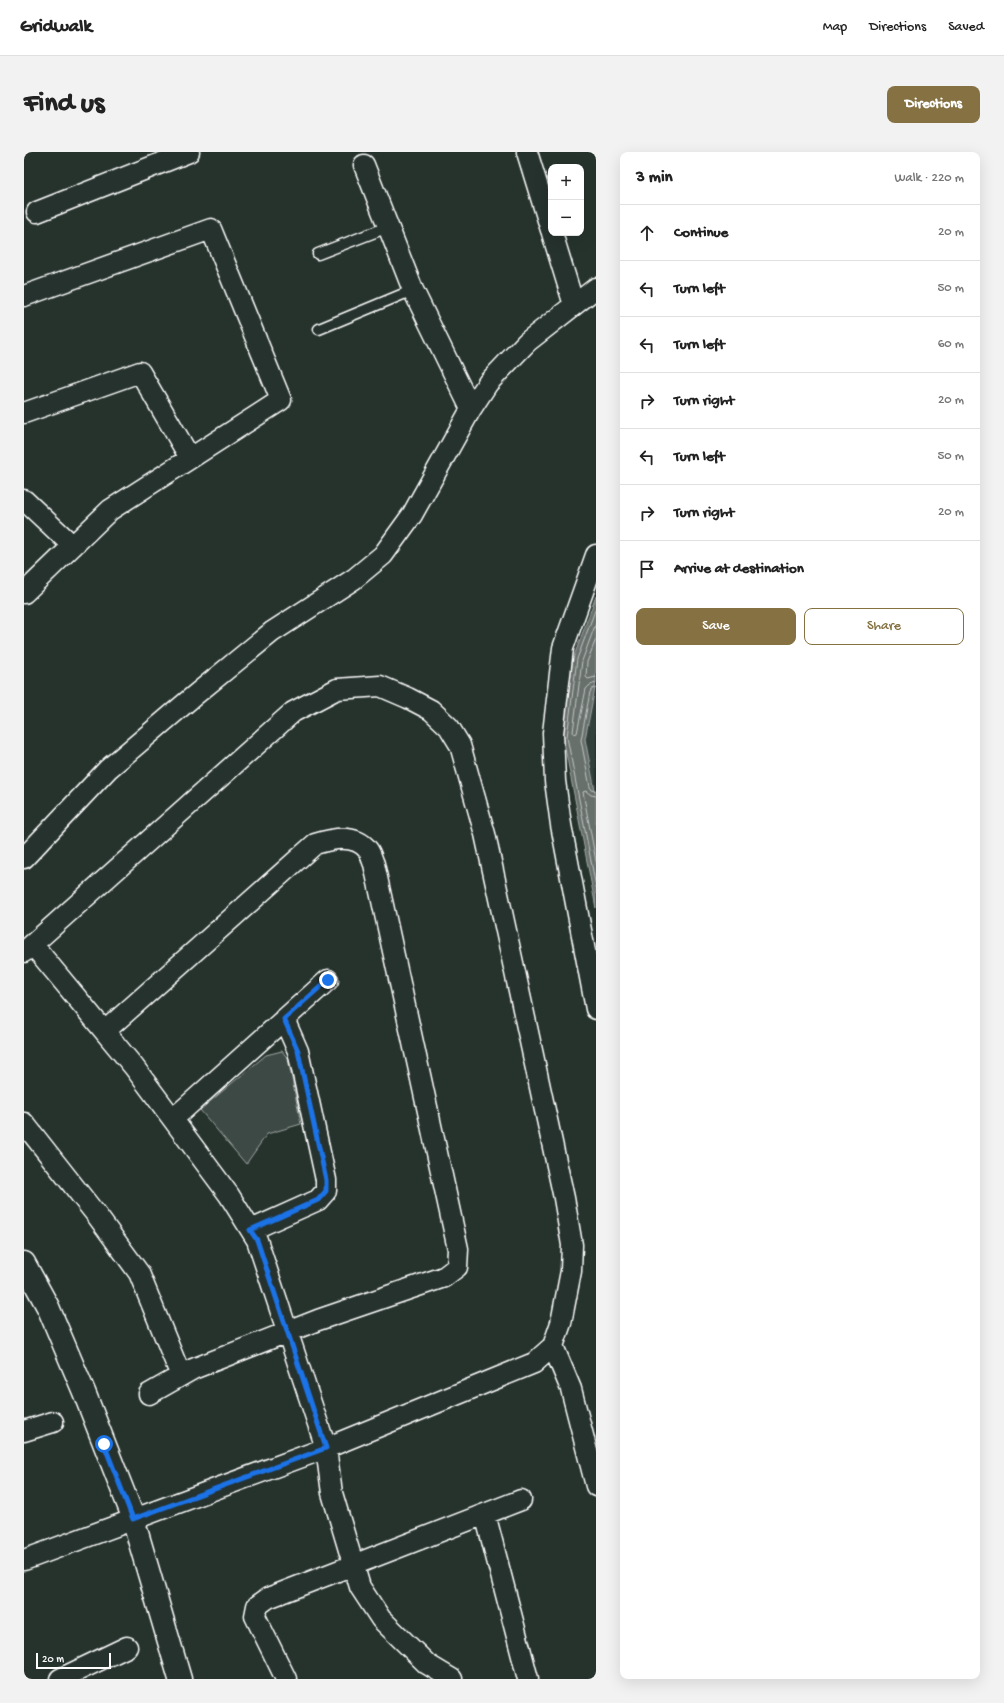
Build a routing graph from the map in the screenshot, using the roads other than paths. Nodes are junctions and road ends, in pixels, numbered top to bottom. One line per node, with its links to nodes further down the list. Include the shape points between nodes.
1 (189, 152): 4 (street)
2 (527, 152): 5 (street)
3 (364, 165): 6 (street)
4 (37, 212)
5 (548, 220)
6 (388, 227): 8 (lane); 10 (street)
7 (553, 236): 12 (street)
8 (318, 254)
9 (596, 288): 12 (street)
10 (413, 290): 13 (lane); 14 (street)
11 (24, 296): 16 (street, via 211,229 281,400)
12 (574, 305): 14 (street, via 527,342 488,383)
13 (319, 329)
14 (471, 409): 21 (street, via 412,515 383,555 354,579 272,632 195,695 108,769)
15 (24, 413): 16 (street, via 140,372)
16 (190, 458): 18 (street, via 110,510)
17 (24, 500): 18 (street)
18 (73, 546): 20 (street)
19 (596, 555): 24 (street, via 563,648 553,733 555,781 561,826)
20 (24, 593)
21 (24, 858)
22 (28, 949): 26 (street); 32 (street, via 293,712 337,689 380,686 431,710 449,727 460,745 485,834 564,1198 572,1245 572,1271 561,1323)
23 (328, 980): 25 (street)
24 (596, 1010)
25 (284, 1019): 27 (street); 29 (street, via 298,1051 326,1180 326,1191 318,1200)
26 (105, 1031): 27 (street); 31 (street, via 315,844 332,839 346,839 358,842 368,850 374,864 458,1250 457,1267 444,1277)
27 (173, 1120): 29 (street, via 229,1195)
28 (24, 1123): 33 (street, via 139,1273)
29 (250, 1230): 31 (street, via 257,1240)
30 (24, 1263): 41 (street, via 48,1307)
31 (288, 1332): 33 (street); 37 (street)
32 (552, 1346): 37 (street, via 534,1363); 38 (street, via 571,1389)
33 (181, 1376): 34 (street)
34 (149, 1394)
35 (53, 1422): 36 (street)
36 (24, 1432)
37 (326, 1448): 41 (street); 43 (street, via 332,1493)
38 (596, 1486)
39 (521, 1500): 40 (street)
40 (485, 1514): 43 (street); 50 (street)
41 (133, 1519): 42 (street); 47 (street)
42 (24, 1560)
43 (354, 1565): 48 (street, via 268,1598 257,1606 255,1616); 49 (street, via 360,1587 381,1619 427,1664)
44 (127, 1647): 45 (street)
45 (85, 1673): 46 (street)
46 (60, 1679)
47 (180, 1679)
48 (286, 1679)
49 (452, 1679)
50 (528, 1679)

